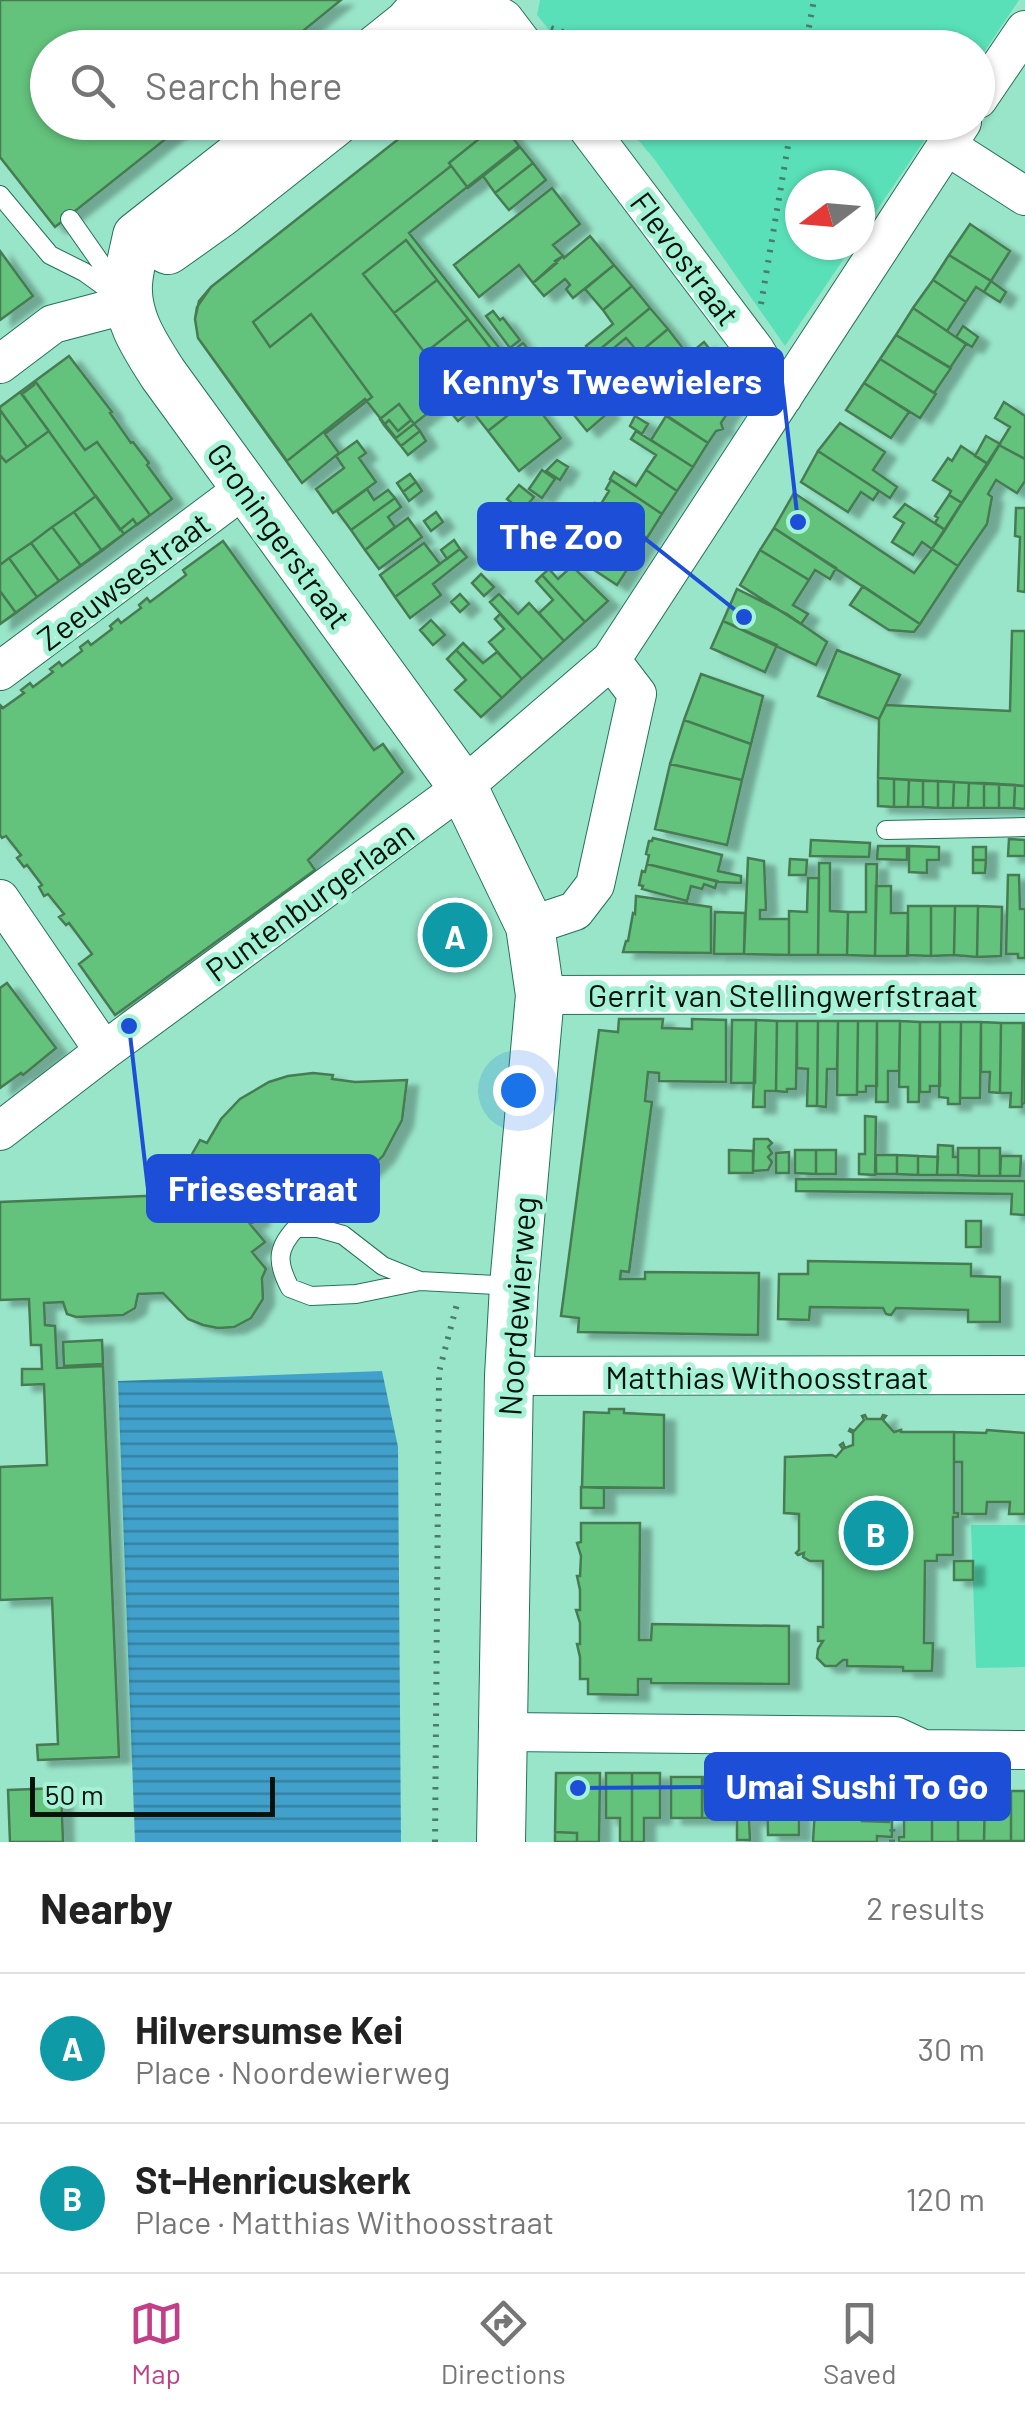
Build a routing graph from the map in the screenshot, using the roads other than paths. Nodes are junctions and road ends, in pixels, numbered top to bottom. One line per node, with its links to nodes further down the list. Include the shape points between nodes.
1 (429, 0): 3 (street)
2 (475, 1): 4 (street); 5 (street)
3 (400, 30)
4 (451, 30)
5 (522, 30)
6 (1025, 30): 7 (street)
7 (995, 75)
8 (259, 140): 16 (street, via 137,236)
9 (312, 140): 16 (street)
10 (597, 140): 18 (street, Flevostraat, via 756,350)
11 (951, 140): 18 (street, Puntenburgerlaan)
12 (962, 140): 14 (street)
13 (0, 195): 16 (lane, via 50,256)
14 (1025, 196)
15 (70, 219): 16 (lane)
16 (130, 287): 17 (street, via 53,324); 19 (street, Groningerstraat, via 141,340)
17 (0, 364)
18 (783, 398): 20 (street, Puntenburgerlaan)
19 (245, 488): 21 (street, Zeeuwsestraat); 22 (street, Groningerstraat)
20 (610, 660): 22 (street, Puntenburgerlaan); 26 (street, via 637,694 594,885 576,911)
21 (0, 671)
22 (463, 787): 26 (street, Noordewierweg); 29 (street, Puntenburgerlaan)
23 (1025, 827): 24 (lane)
24 (886, 830)
25 (0, 899): 29 (street)
26 (530, 926): 28 (street, Noordewierweg)
27 (1025, 994): 28 (street, Gerrit van Stellingwerfstraat)
28 (540, 996): 32 (street, Noordewierweg)
29 (104, 1051): 30 (street, Puntenburgerlaan)
30 (0, 1130)
31 (420, 1281): 31 (lane, via 383,1266 343,1235 296,1228 283,1241 280,1267 290,1288 311,1296); 32 (lane)
32 (514, 1286): 34 (street, Noordewierweg)
33 (1025, 1375): 34 (street, Matthias Withoosstraat)
34 (509, 1376): 35 (street, Noordewierweg)
35 (503, 1732): 36 (street, via 894,1736 923,1749); 37 (street, Noordewierweg)
36 (1025, 1750)
37 (502, 1842)

